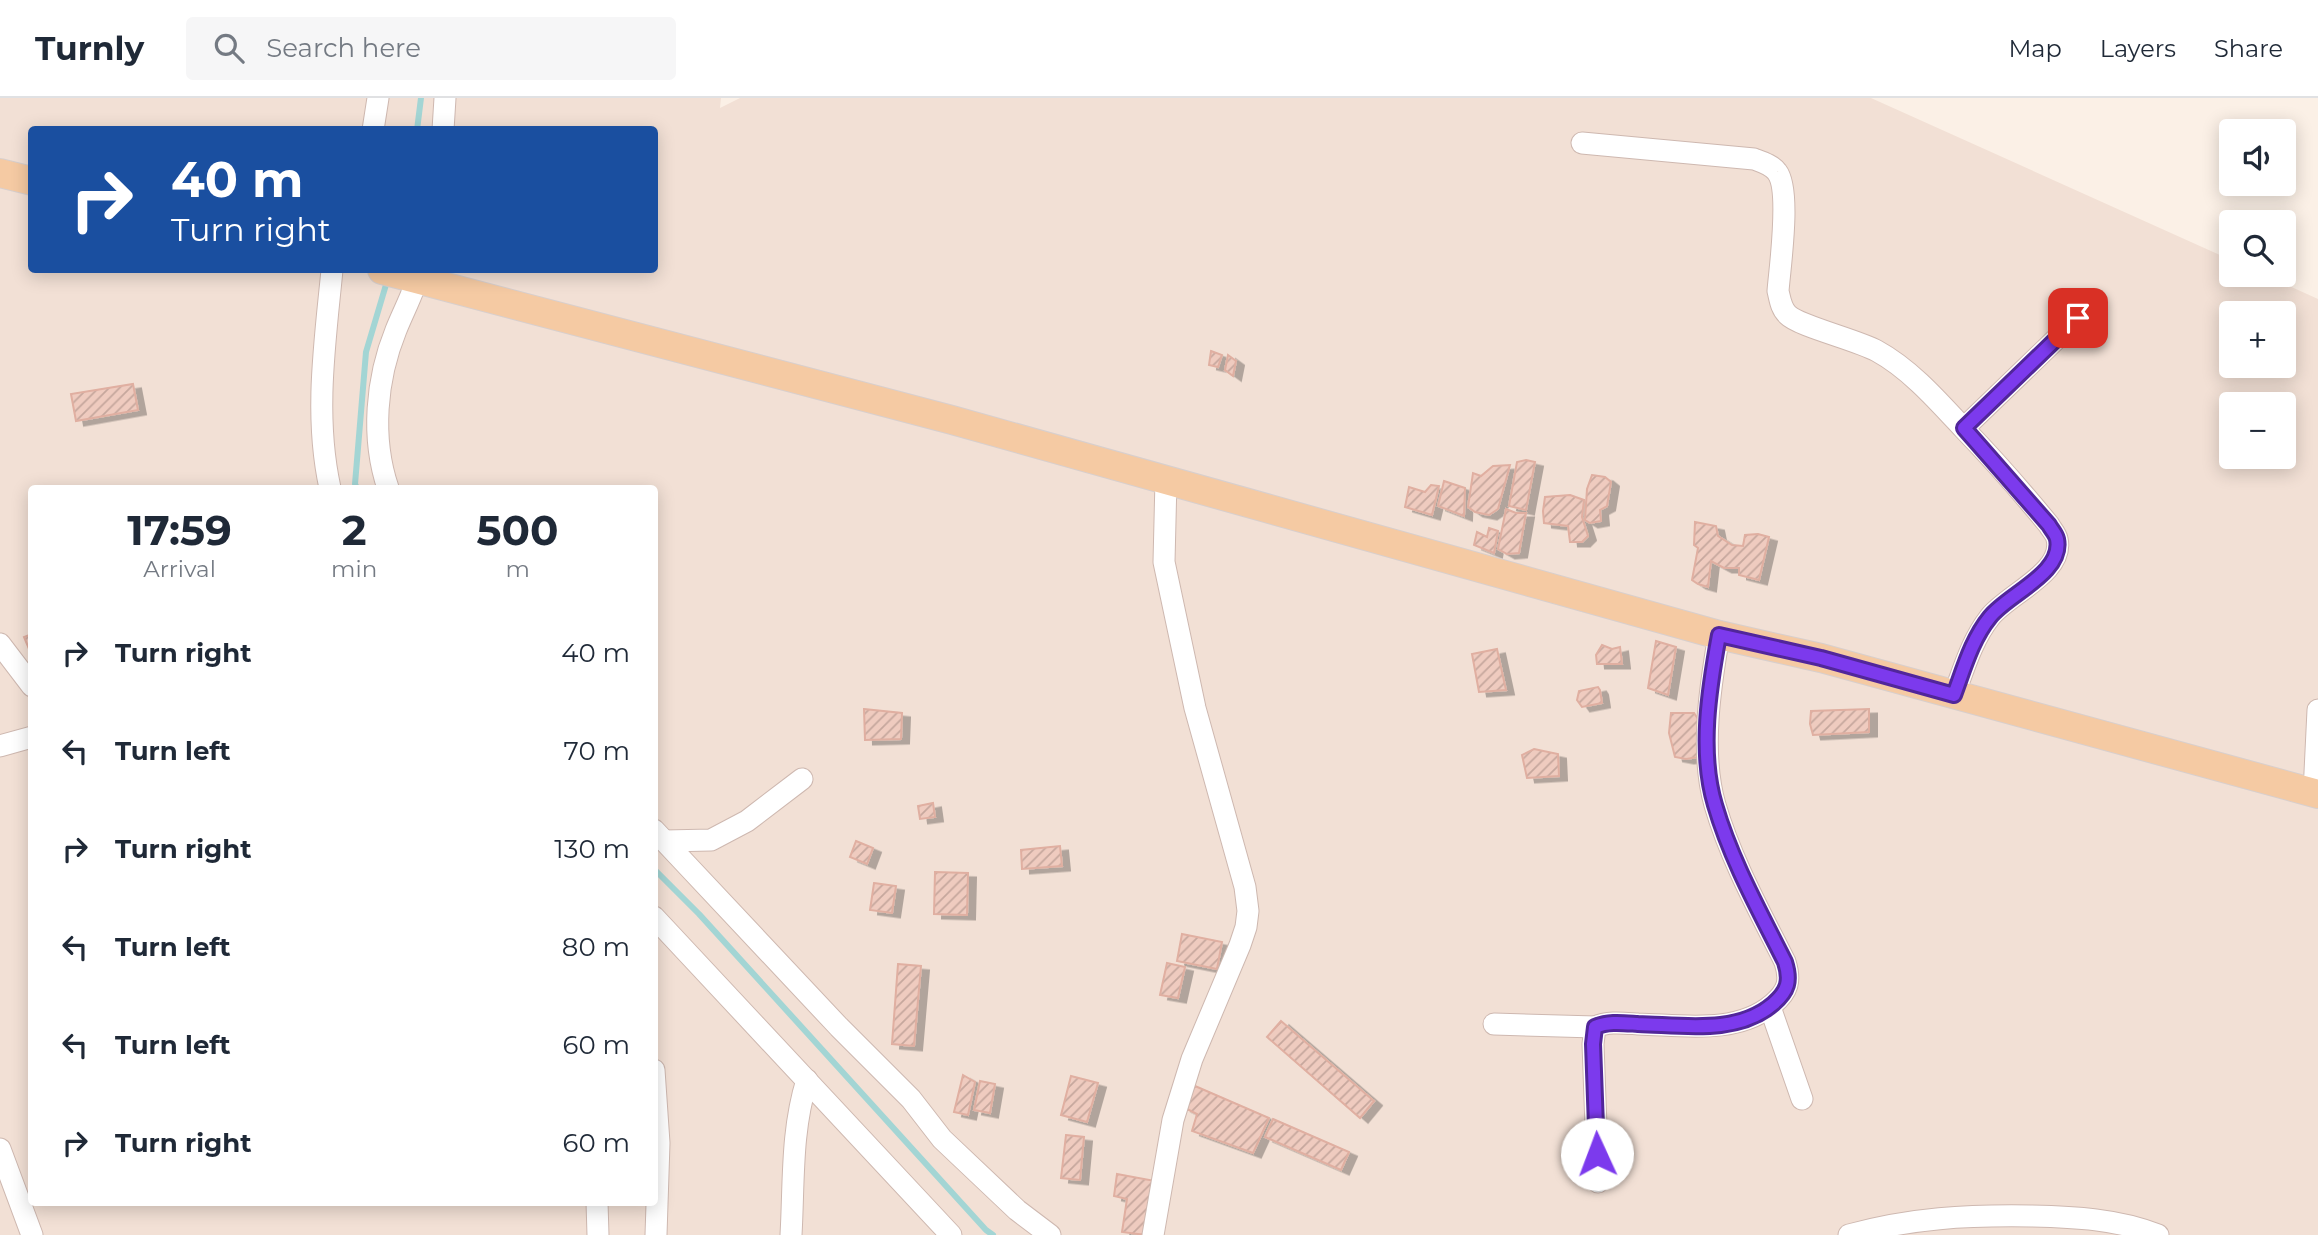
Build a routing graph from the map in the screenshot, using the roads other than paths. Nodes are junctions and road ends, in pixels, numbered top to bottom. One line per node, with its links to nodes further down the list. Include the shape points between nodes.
1 (378, 98): 3 (street)
2 (445, 98): 4 (street)
3 (374, 126)
4 (443, 126)
5 (1582, 143): 11 (street, via 1754,159 1776,169 1784,200 1778,290 1788,316 1880,352)
6 (0, 173): 7 (main road)
7 (28, 180)
8 (332, 273): 13 (street, via 322,377 322,440)
9 (404, 273): 12 (main road); 14 (street, via 395,331 381,379 379,451)
10 (2078, 318): 11 (street)
11 (1964, 428): 18 (street, via 2049,525 2057,547 2049,569 1990,617 1977,636)
12 (1166, 480): 15 (main road); 43 (street, via 1164,562 1195,708 1241,868 1248,911 1240,945 1192,1059 1173,1120)
13 (330, 485)
14 (387, 485)
15 (1719, 635): 18 (main road); 26 (street, via 1710,685 1710,780 1729,843 1789,976 1788,987)
16 (0, 644): 17 (street)
17 (28, 682)
18 (1954, 695): 23 (main road)
19 (2318, 710): 23 (street)
20 (28, 738): 21 (street)
21 (0, 746)
22 (802, 779): 24 (street, via 747,821 711,840)
23 (2316, 793)
24 (660, 835): 42 (street, via 911,1099 942,1139)
25 (658, 921): 29 (street)
26 (1770, 1007): 28 (street, via 1748,1020 1724,1024 1612,1023); 30 (street)
27 (1494, 1024): 28 (street)
28 (1595, 1027): 34 (street)
29 (807, 1080): 40 (street, via 795,1137); 41 (street)
30 (1802, 1099)
31 (658, 1128): 33 (street)
32 (0, 1149): 37 (street)
33 (658, 1174)
34 (1598, 1182)
35 (597, 1206): 38 (street)
36 (657, 1206): 39 (street)
37 (32, 1235)
38 (598, 1235)
39 (656, 1235)
40 (790, 1235)
41 (951, 1235)
42 (1049, 1235)
43 (1153, 1235)
44 (1849, 1235): 45 (street, via 1967,1215 2078,1218)
45 (2158, 1235)

